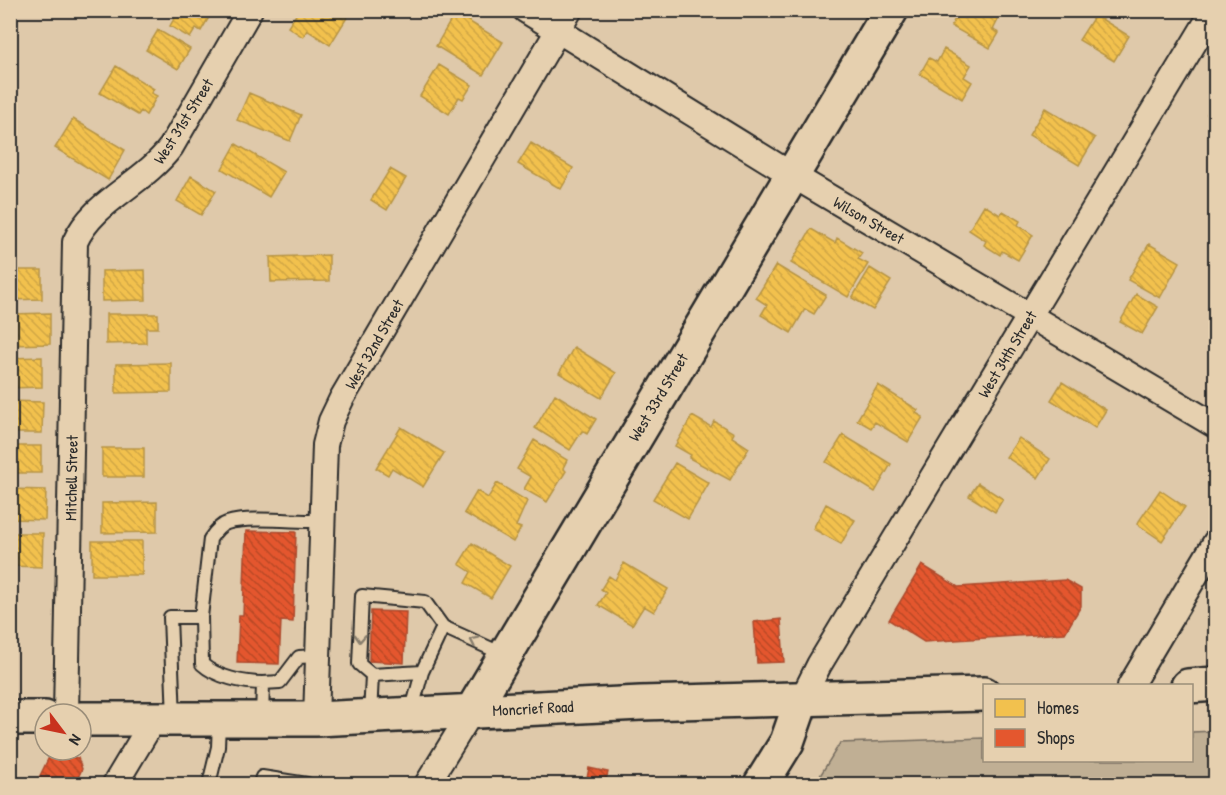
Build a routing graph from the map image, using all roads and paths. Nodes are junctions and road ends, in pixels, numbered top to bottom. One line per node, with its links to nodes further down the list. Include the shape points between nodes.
1 (250, 10): 7 (street, West 31st Street, via 171,147 156,166 92,214)
2 (525, 10): 5 (street, Wilson Street)
3 (891, 10): 6 (street, West 33rd Street)
4 (1214, 10): 8 (street, West 34th Street)
5 (564, 20): 6 (street, Wilson Street); 10 (street, West 32nd Street, via 342,398 325,445)
6 (792, 175): 8 (street, Wilson Street); 15 (street, West 33rd Street)
7 (75, 242): 24 (street, Mitchell Street)
8 (1030, 315): 9 (street, Wilson Street); 23 (street, West 34th Street)
9 (1215, 426)
10 (322, 521): 12 (lane, via 226,523 210,539); 14 (street, West 32nd Street)
11 (1215, 541): 19 (street)
12 (201, 617): 18 (lane, via 202,663 242,683); 31 (lane, via 170,618)
13 (443, 627): 15 (lane, one-way to 13); 16 (lane); 17 (lane, one-way to 17, via 424,602 362,596 359,664)
14 (316, 656): 18 (lane, via 299,657 280,682); 34 (street, West 32nd Street)
15 (505, 656): 25 (street, West 33rd Street)
16 (422, 672): 17 (lane); 26 (lane)
17 (372, 675): 27 (lane)
18 (263, 683): 33 (lane)
19 (1131, 684)
20 (1215, 684): 21 (street)
21 (1193, 686)
22 (983, 694): 23 (street, Moncrief Road)
23 (802, 699): 25 (street, Moncrief Road); 41 (street, via 787,742)
24 (66, 702)
25 (472, 711): 26 (street, Moncrief Road); 40 (street, West 33rd Street)
26 (411, 714): 27 (street, Moncrief Road)
27 (370, 716): 34 (street, Moncrief Road)
28 (10, 718): 29 (street)
29 (33, 718)
30 (93, 719): 31 (street, Moncrief Road)
31 (164, 719): 32 (street, Moncrief Road); 35 (street)
32 (219, 719): 33 (street, Moncrief Road); 36 (lane)
33 (262, 719): 34 (street, Moncrief Road)
34 (316, 719)
35 (115, 784)
36 (210, 784)
37 (260, 784): 38 (lane, via 262,777)
38 (302, 784): 39 (lane)
39 (307, 784)
40 (427, 784)
41 (761, 784)

